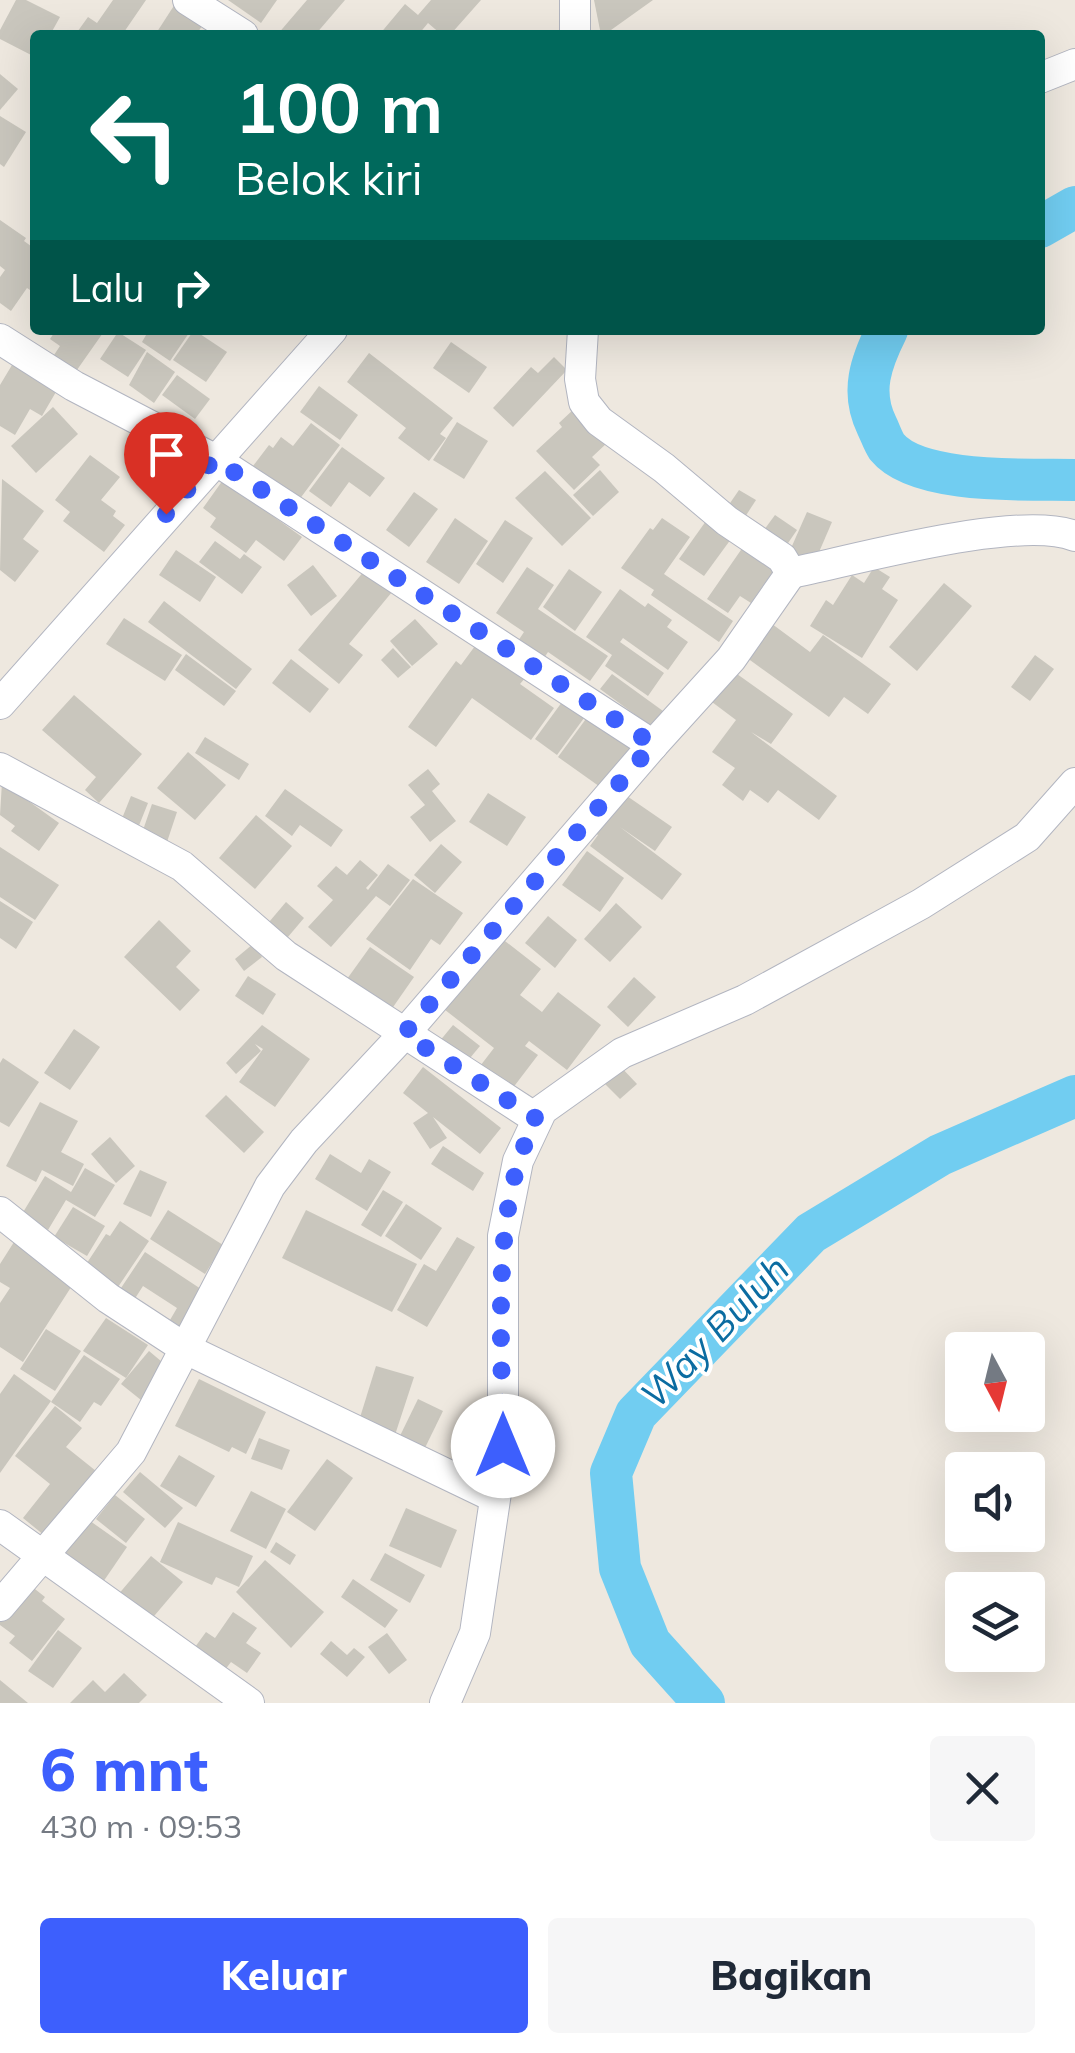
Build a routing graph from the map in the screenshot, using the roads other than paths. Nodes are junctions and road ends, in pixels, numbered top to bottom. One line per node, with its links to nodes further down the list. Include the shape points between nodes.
1 (188, 0): 3 (street)
2 (575, 0): 4 (street)
3 (235, 30)
4 (576, 30)
5 (1075, 64): 6 (street)
6 (1045, 76)
7 (327, 335): 10 (street)
8 (583, 335): 12 (street, via 584,402 599,421 782,558)
9 (0, 339): 10 (street)
10 (214, 459): 13 (street); 14 (street)
11 (1075, 536): 12 (street, via 1024,530)
12 (791, 574): 14 (street, via 731,660)
13 (0, 704)
14 (653, 744): 17 (street)
15 (0, 768): 17 (street, via 182,866 286,956)
16 (1075, 783): 18 (street, via 1027,838 745,1000 622,1053)
17 (404, 1034): 18 (street); 20 (street, via 270,1186)
18 (537, 1119): 21 (street, via 518,1161 503,1236 503,1446)
19 (0, 1212): 20 (street, via 108,1298)
20 (186, 1348): 21 (street); 23 (street, via 132,1452)
21 (494, 1497): 26 (street, via 475,1634)
22 (0, 1525): 23 (street)
23 (43, 1557): 24 (street); 25 (street)
24 (0, 1606)
25 (249, 1703)
26 (445, 1703)

